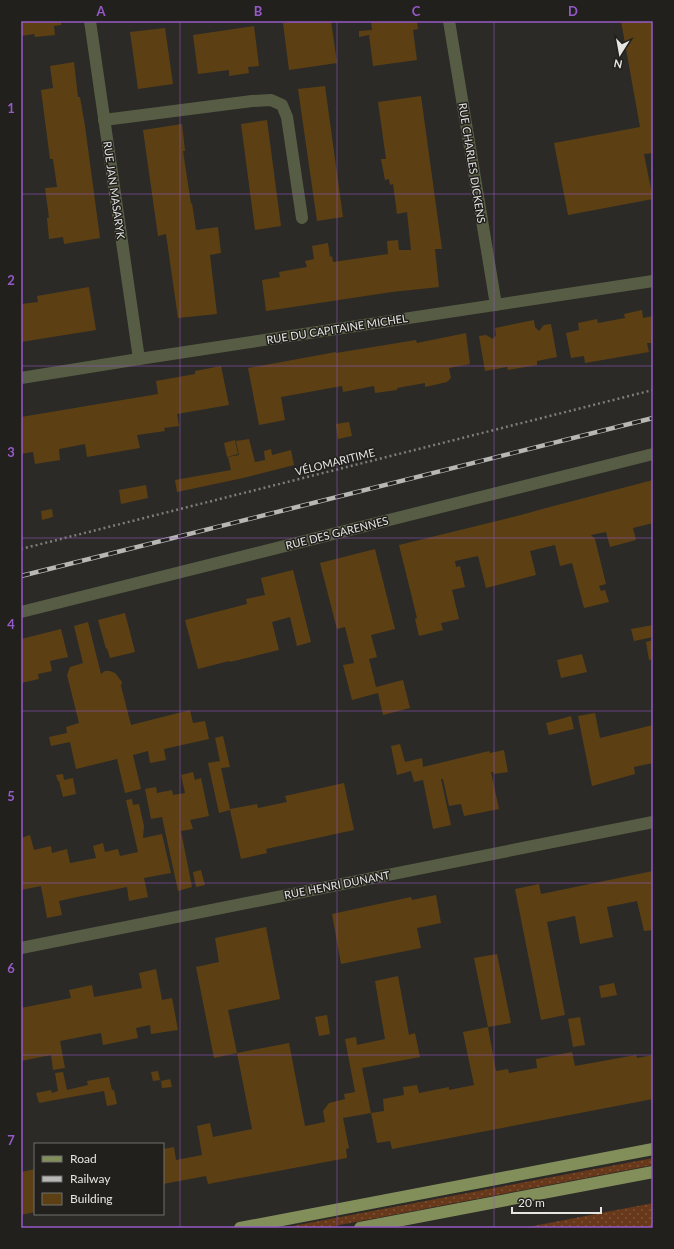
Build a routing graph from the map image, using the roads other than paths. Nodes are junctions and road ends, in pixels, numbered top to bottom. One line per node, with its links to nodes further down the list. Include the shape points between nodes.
1 (90, 21): 3 (street, RUE JAN MASARYK)
2 (449, 21): 6 (street, RUE CHARLES DICKENS)
3 (104, 120): 4 (street, via 252,101 271,100 282,105 287,117); 7 (street, RUE JAN MASARYK)
4 (302, 218)
5 (653, 281): 6 (street, RUE DU CAPITAINE MICHEL)
6 (496, 305): 7 (street, RUE DU CAPITAINE MICHEL)
7 (139, 359): 8 (street, RUE DU CAPITAINE MICHEL)
8 (21, 378)
9 (653, 454): 10 (street, RUE DES GARENNES)
10 (21, 612)
11 (653, 822): 12 (street, RUE HENRI DUNANT)
12 (21, 948)
13 (653, 1149): 15 (main road)
14 (653, 1172): 16 (main road)
15 (240, 1228)
16 (360, 1228)

